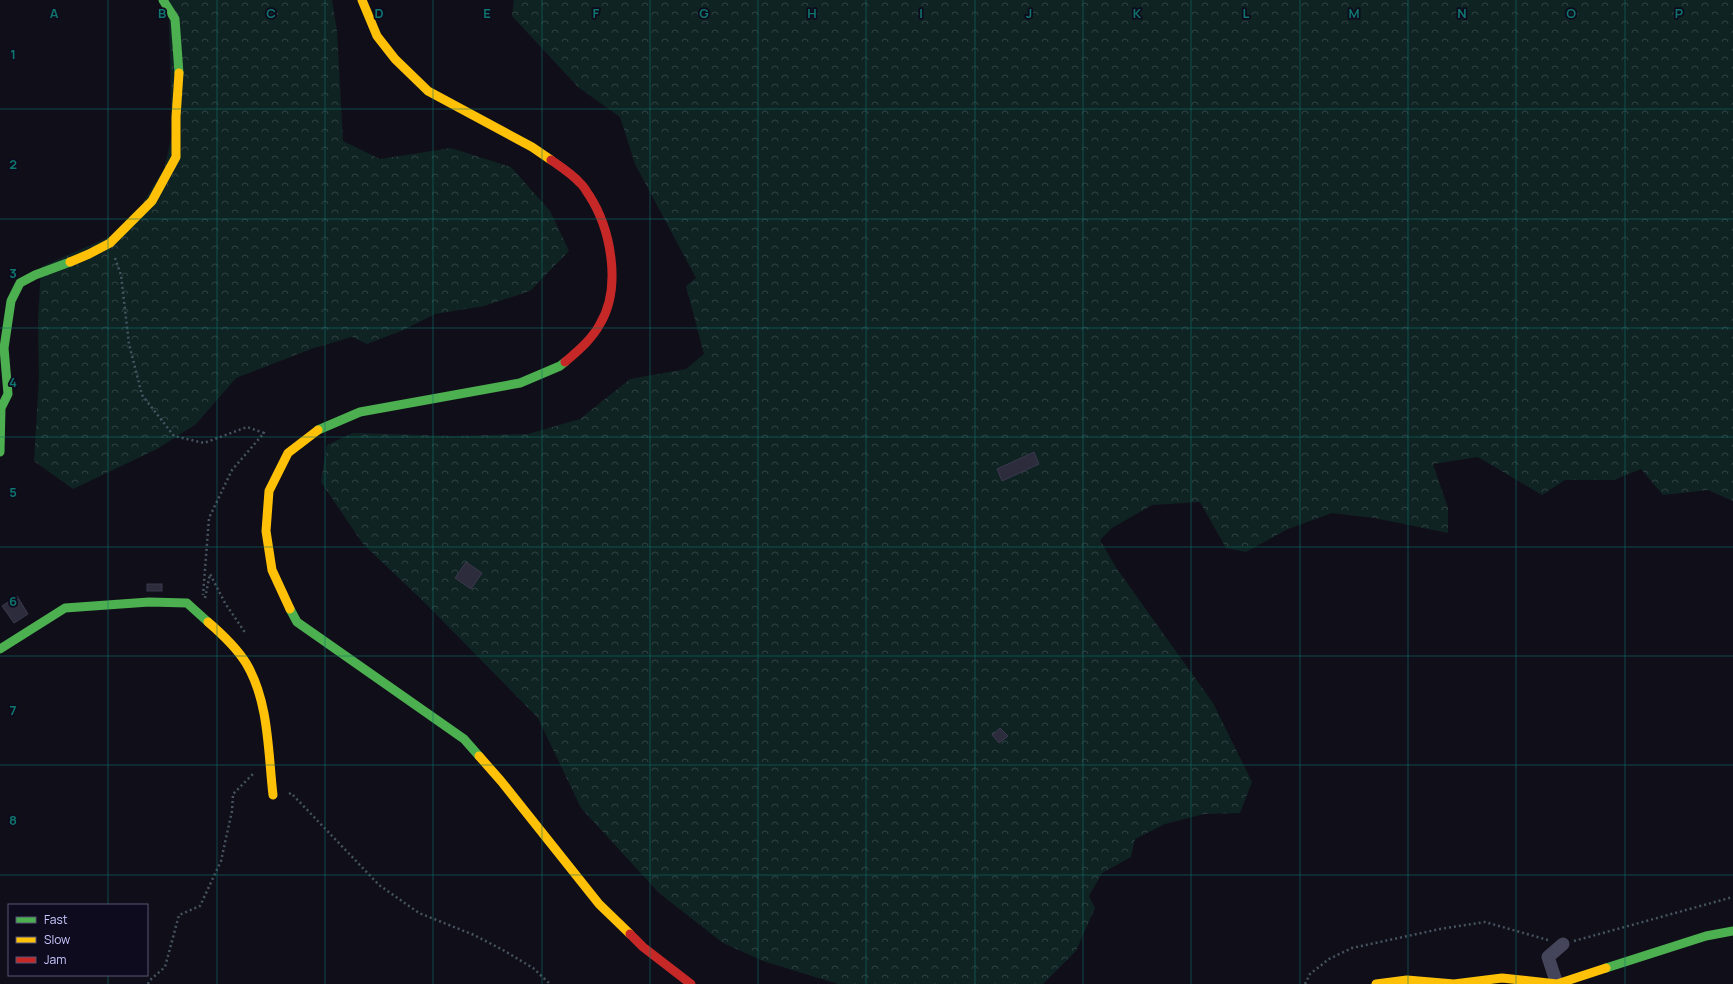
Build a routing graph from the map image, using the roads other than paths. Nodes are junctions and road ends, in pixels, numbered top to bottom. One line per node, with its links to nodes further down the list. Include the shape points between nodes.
1 (163, 0): 3 (street, via 175,19 179,70 176,157 152,201 110,243 20,283 11,301 4,348 8,394 1,408)
2 (362, 0): 8 (street, via 377,36 395,59 428,91 532,147 581,183 598,208 606,231 612,266 610,296 601,323 585,345 560,366 520,383 360,412 315,431 288,453 269,491 266,531 272,570 297,622 464,738 599,904 643,947)
3 (0, 452)
4 (0, 649): 5 (street, via 65,608 168,601 187,603 230,642 251,672 262,703)
5 (273, 795)
6 (1733, 930): 10 (street, via 1706,936)
7 (1563, 944): 10 (street, via 1548,957)
8 (691, 984)
9 (1376, 984): 10 (street, via 1407,980 1454,984 1502,978)
10 (1557, 984)

